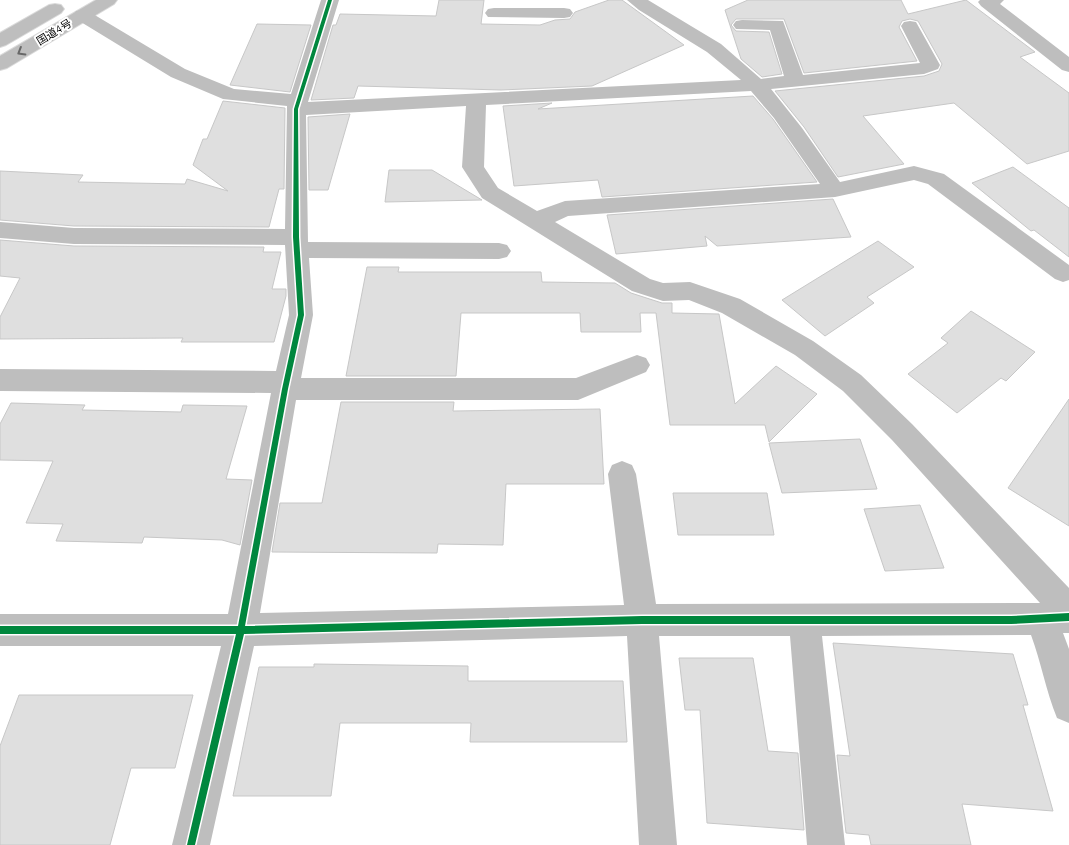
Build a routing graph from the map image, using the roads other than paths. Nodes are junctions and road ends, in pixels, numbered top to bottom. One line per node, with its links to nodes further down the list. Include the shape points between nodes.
1 (108, 0): 6 (main road, 国道4号)
2 (330, 0): 17 (main road)
3 (636, 0): 15 (main road, via 714,48)
4 (995, 0): 13 (main road, via 987,2)
5 (536, 7): 7 (main road); 8 (main road)
6 (77, 8): 11 (main road, 国道4号); 12 (main road, 国道4号, one-way to 12); 17 (main road, via 178,73 230,95)
7 (494, 13)
8 (564, 13)
9 (742, 25): 14 (main road, via 777,25)
10 (910, 26): 14 (main road, via 931,65)
11 (0, 41)
12 (0, 64)
13 (1069, 66)
14 (795, 81): 15 (main road)
15 (758, 85): 16 (main road); 18 (main road, via 797,132)
16 (476, 100): 17 (main road); 19 (main road, via 473,167 490,193)
17 (298, 105): 21 (main road)
18 (835, 190): 19 (main road, via 565,209); 23 (main road, via 914,173 936,179)
19 (535, 221): 28 (main road, via 641,285 663,292 690,291 732,306 804,348 852,383 902,432)
20 (0, 230): 21 (main road, via 74,236)
21 (296, 243): 22 (main road); 26 (main road, via 301,315)
22 (500, 251)
23 (1063, 273)
24 (637, 364): 26 (main road, via 578,389 563,390)
25 (0, 380): 26 (main road)
26 (286, 385): 32 (main road)
27 (622, 474): 29 (main road)
28 (1060, 616): 30 (main road); 33 (main road, via 1057,660)
29 (642, 620): 30 (main road); 32 (main road); 35 (main road)
30 (804, 620): 36 (main road)
31 (0, 630): 32 (main road)
32 (241, 630): 34 (main road)
33 (1069, 706)
34 (191, 845)
35 (658, 845)
36 (826, 845)

